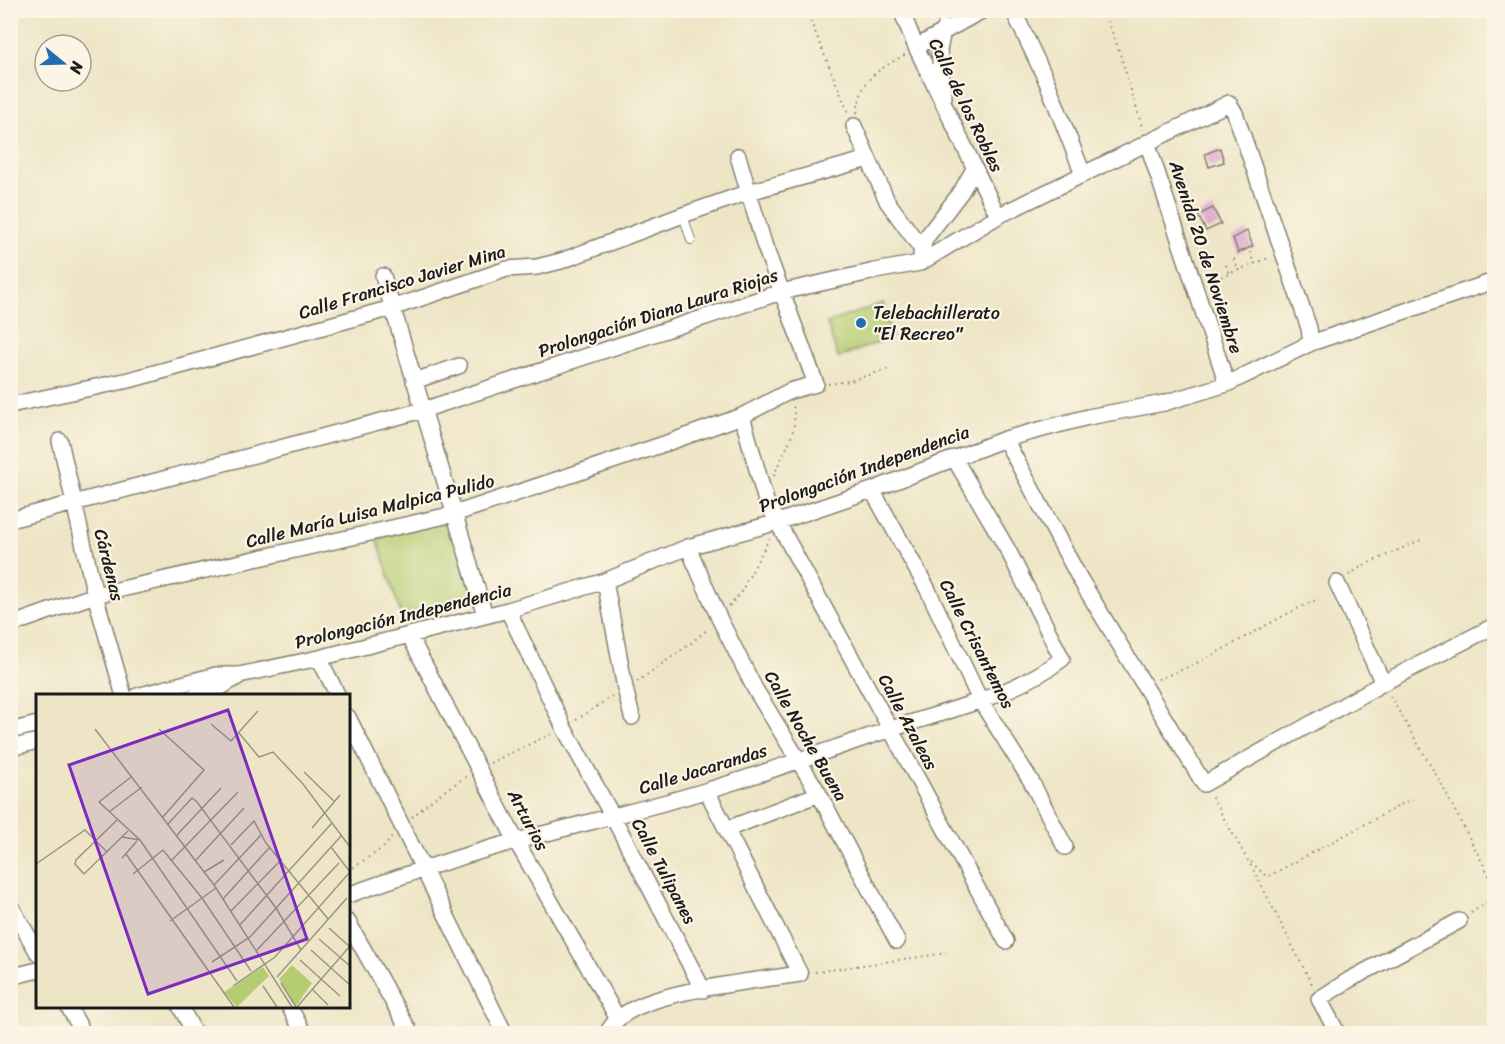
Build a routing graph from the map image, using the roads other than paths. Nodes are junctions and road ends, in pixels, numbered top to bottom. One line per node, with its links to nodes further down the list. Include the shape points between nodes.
1 (901, 10): 6 (street, Calle de los Robles)
2 (942, 10): 5 (lane)
3 (983, 10): 5 (street)
4 (1013, 10): 13 (street, via 1047,81)
5 (943, 31): 6 (street); 7 (street, via 939,50)
6 (916, 48): 7 (street, Calle de los Robles)
7 (946, 108): 12 (street, Calle de los Robles)
8 (854, 126): 11 (street)
9 (1147, 142): 13 (street, Prolongación Diana Laura Riojas); 23 (street, Prolongación Diana Laura Riojas, via 1230,103); 26 (street, Avenida 20 de Noviembre)
10 (738, 156): 14 (street)
11 (868, 159): 14 (street, Calle Francisco Javier Mina); 18 (street, via 887,201)
12 (974, 169): 16 (street, Calle de los Robles); 18 (street, via 925,239)
13 (1083, 174): 16 (street, Prolongación Diana Laura Riojas)
14 (749, 192): 15 (street, Calle Francisco Javier Mina); 21 (street)
15 (683, 214): 17 (lane); 22 (street, Calle Francisco Javier Mina, via 561,261 507,269)
16 (998, 216): 18 (street, Prolongación Diana Laura Riojas)
17 (691, 240)
18 (921, 256): 21 (street, Prolongación Diana Laura Riojas)
19 (383, 276): 22 (street)
20 (1494, 281): 23 (street, Prolongación Independencia)
21 (782, 292): 28 (street, Prolongación Diana Laura Riojas); 29 (street, Calle María Luisa Malpica Pulido, via 816,384 790,391)
22 (392, 308): 25 (street); 27 (street, Calle Francisco Javier Mina, via 129,380)
23 (1311, 343): 26 (street, Prolongación Independencia)
24 (459, 366): 25 (street)
25 (414, 381): 28 (street)
26 (1227, 384): 30 (street, Prolongación Independencia, via 1164,403 1088,417)
27 (10, 405)
28 (423, 410): 34 (street, Prolongación Diana Laura Riojas); 35 (street)
29 (741, 416): 35 (street, Calle María Luisa Malpica Pulido); 37 (street, Calle Azaleas, via 766,501)
30 (1005, 439): 32 (street, Prolongación Independencia); 48 (street, via 1112,635 1204,784)
31 (60, 441): 34 (street, Cárdenas)
32 (954, 458): 33 (street, Prolongación Independencia); 54 (street, Calle Jacarandas, via 1009,552 1062,659 1031,680)
33 (872, 489): 37 (street, Prolongación Independencia); 54 (street, Calle Crisantemos, via 927,588)
34 (74, 503): 36 (street, Prolongación Diana Laura Riojas); 41 (street, Cárdenas)
35 (454, 514): 41 (street, Calle María Luisa Malpica Pulido); 43 (street)
36 (10, 520)
37 (778, 522): 38 (street, Prolongación Independencia); 58 (street, Calle Azaleas)
38 (688, 547): 39 (street, Prolongación Independencia); 62 (street, Calle Noche Buena, via 755,689)
39 (605, 581): 42 (street, Prolongación Independencia); 55 (street)
40 (1337, 583): 48 (street)
41 (95, 595): 44 (street, Calle María Luisa Malpica Pulido); 50 (street, Cárdenas)
42 (508, 610): 43 (street, Prolongación Independencia); 65 (street, Calle Tulipanes, via 564,728)
43 (485, 615): 46 (street, Prolongación Independencia)
44 (10, 625)
45 (1494, 626): 48 (street)
46 (409, 635): 47 (street, Prolongación Independencia); 67 (street, Arturios)
47 (319, 658): 49 (street, Prolongación Independencia, via 239,675); 53 (street)
48 (1383, 683)
49 (221, 686): 51 (street, Prolongación Independencia); 52 (street, Prolongación Independencia)
50 (123, 694)
51 (155, 694)
52 (200, 694)
53 (337, 694)
54 (980, 700): 58 (street, Calle Jacarandas); 68 (street, Calle Crisantemos, via 1031,781)
55 (632, 717)
56 (350, 721): 69 (street)
57 (36, 728): 59 (street)
58 (890, 729): 62 (street, Calle Jacarandas); 74 (street, Calle Azaleas)
59 (10, 731)
60 (36, 742): 61 (street)
61 (10, 748)
62 (797, 760): 63 (street, Calle Jacarandas); 64 (street, Calle Noche Buena)
63 (707, 791): 65 (street, Calle Jacarandas); 66 (street)
64 (819, 794): 66 (street); 75 (street, Calle Noche Buena)
65 (613, 817): 67 (street, Calle Jacarandas); 79 (street, Calle Tulipanes)
66 (727, 829): 79 (street, via 800,974)
67 (516, 841): 69 (street, Calle Jacarandas); 83 (street, Arturios)
68 (1065, 847)
69 (424, 868): 70 (street, Calle Jacarandas); 88 (street)
70 (350, 894)
71 (10, 905): 76 (street)
72 (1459, 921): 90 (street, via 1319,999)
73 (350, 926): 87 (street)
74 (1006, 940)
75 (897, 941)
76 (36, 950)
77 (36, 970): 78 (street)
78 (10, 977)
79 (703, 990): 83 (street, via 646,1003)
80 (69, 1008): 84 (street)
81 (181, 1008): 85 (street)
82 (290, 1008): 86 (street)
83 (618, 1019): 89 (street)
84 (84, 1034)
85 (195, 1034)
86 (304, 1034)
87 (411, 1034)
88 (505, 1034)
89 (606, 1034)
90 (1338, 1034)

